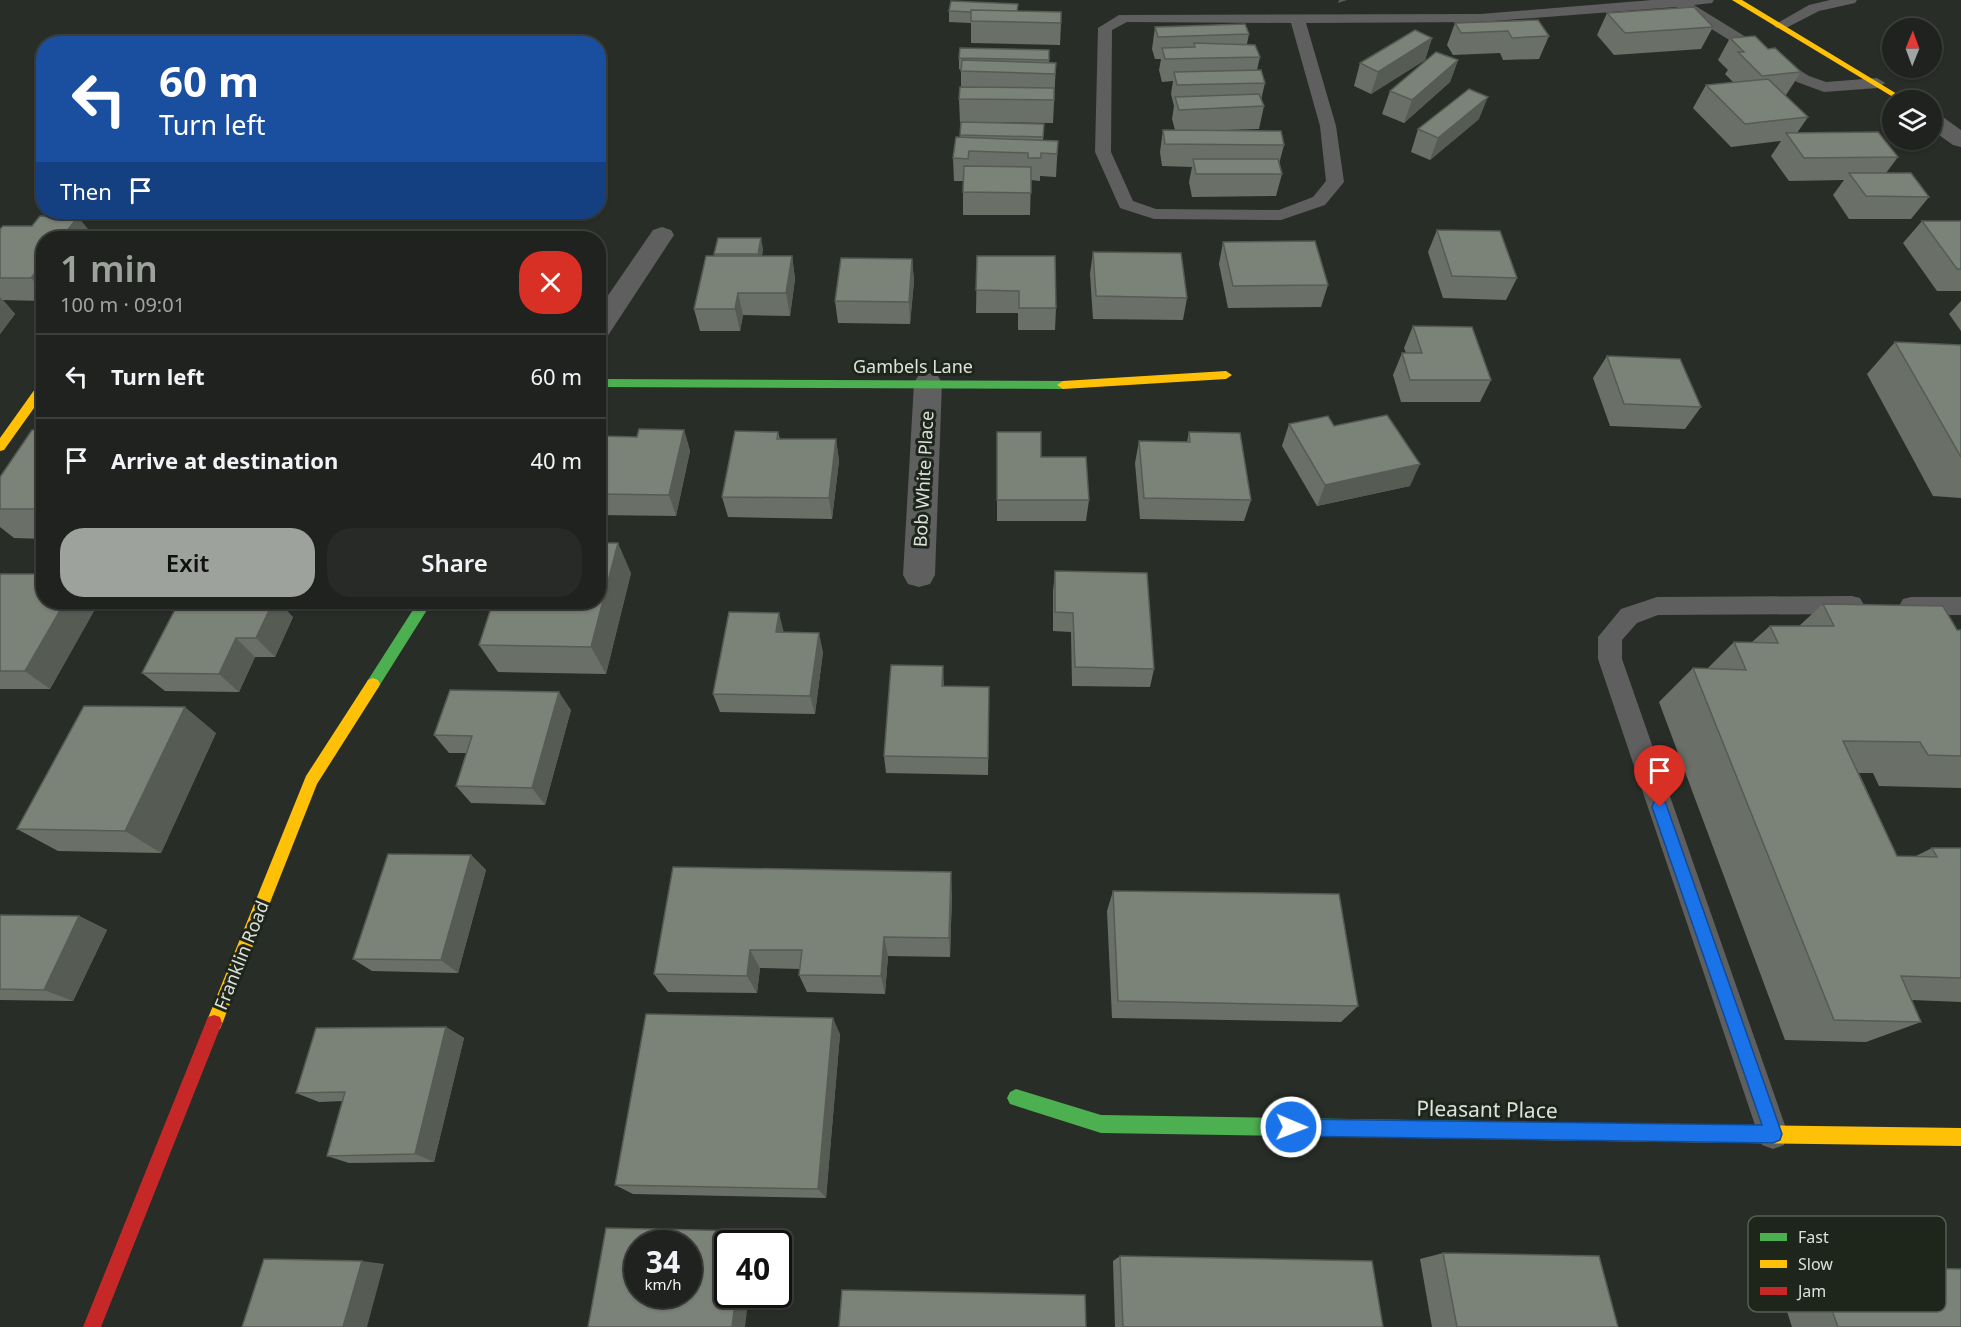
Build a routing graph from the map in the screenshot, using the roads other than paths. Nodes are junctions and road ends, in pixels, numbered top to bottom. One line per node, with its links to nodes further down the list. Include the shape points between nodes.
1 (1707, 0): 4 (lane)
2 (1736, 0): 6 (street)
3 (1850, 0): 6 (lane, via 1814,8)
4 (1680, 3): 5 (lane, via 1480,18); 7 (lane, via 1803,79 1824,87)
5 (1297, 19): 5 (lane, via 1124,18 1105,28 1103,152 1126,204 1154,214 1281,214 1319,201 1335,182 1328,126)
6 (1781, 26): 7 (street)
7 (1877, 83): 8 (street)
8 (1888, 90)
9 (1942, 127): 10 (street)
10 (1961, 140)
11 (662, 236): 12 (street)
12 (606, 319)
13 (1226, 375): 15 (street, Gambels Lane, via 1059,385)
14 (606, 383): 15 (street, Gambels Lane)
15 (928, 383): 18 (street, Bob White Place)
16 (36, 396): 17 (street)
17 (0, 447)
18 (919, 575)
19 (1961, 606): 22 (lane, via 1657,606 1629,616 1610,637 1610,659)
20 (421, 609): 24 (street, Franklin Road, via 311,781)
21 (1016, 1098): 22 (street, Pleasant Place, via 1101,1124)
22 (1773, 1134): 23 (street, Pleasant Place)
23 (1961, 1137)
24 (92, 1327)

